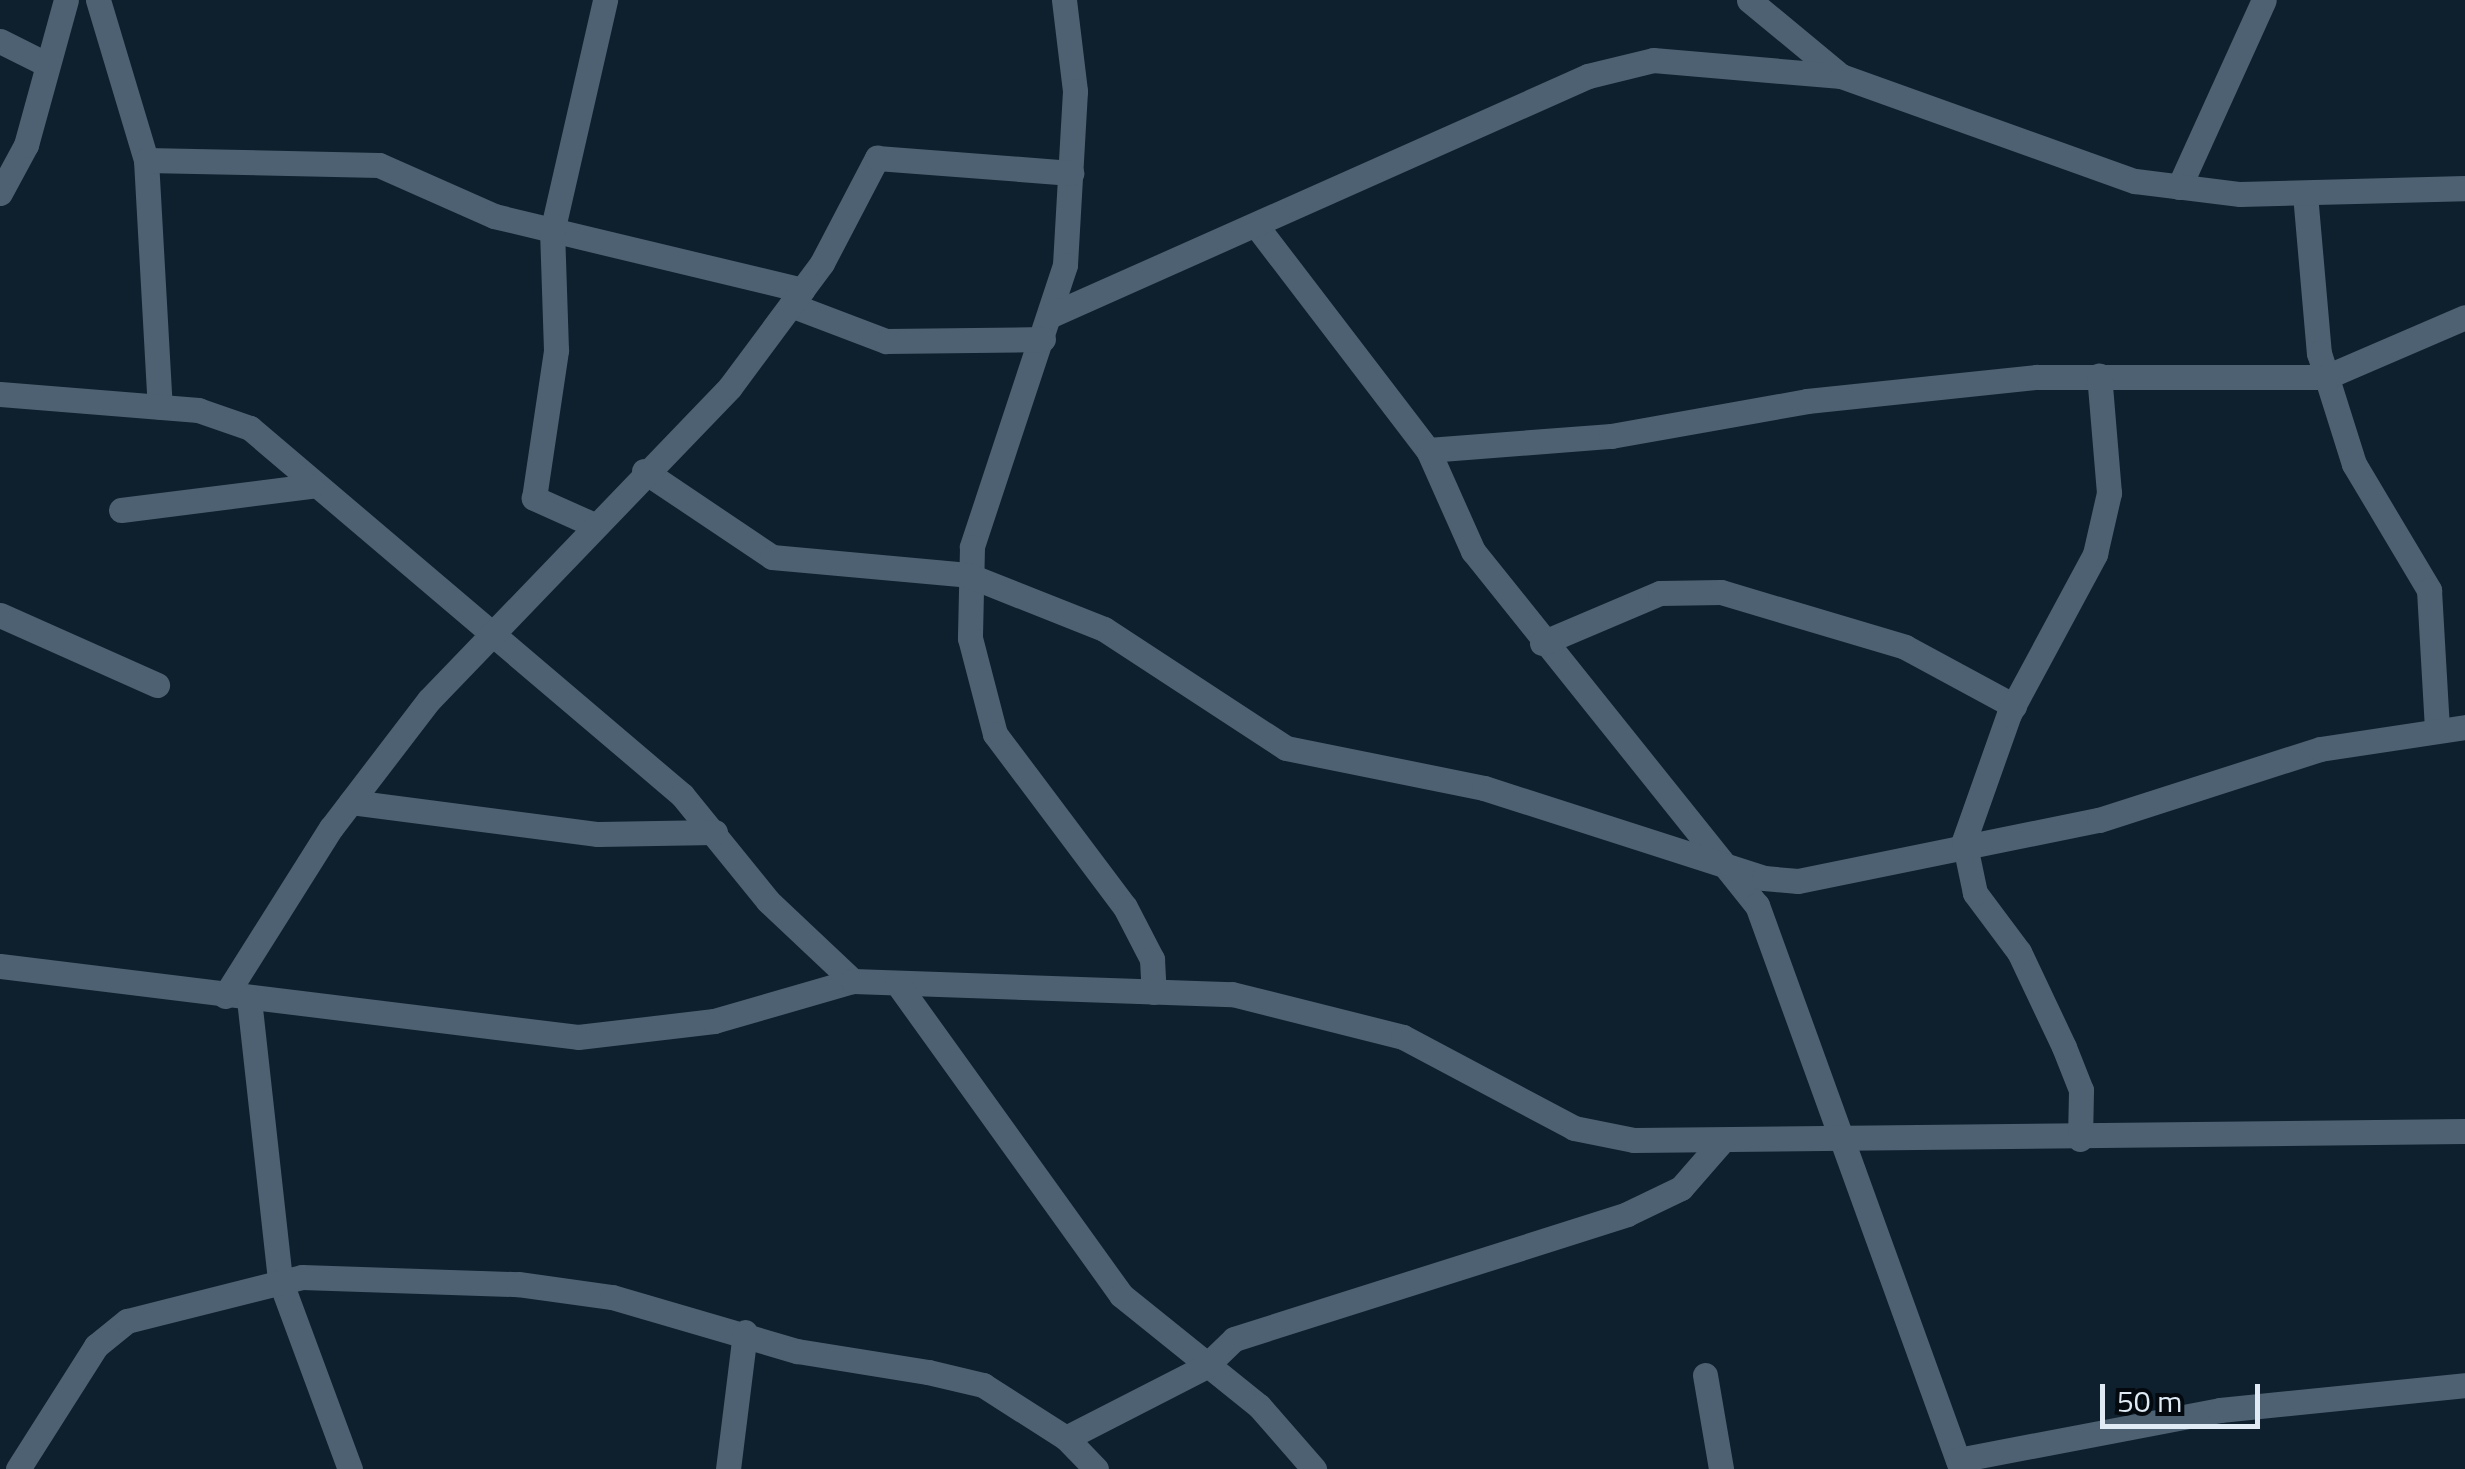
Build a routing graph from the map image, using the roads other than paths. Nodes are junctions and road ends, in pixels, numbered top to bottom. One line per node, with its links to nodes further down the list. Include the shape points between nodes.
1 (66, 0): 9 (street)
2 (98, 0): 12 (street)
3 (605, 0): 19 (street)
4 (1064, 0): 13 (street, via 1075,91)
5 (1749, 0): 7 (street)
6 (2264, 0): 14 (street)
7 (1784, 30): 10 (street); 11 (street)
8 (0, 41): 9 (street)
9 (44, 63): 16 (street, via 26,144)
10 (1764, 66): 11 (street); 18 (street, via 1653,60 1588,76)
11 (1841, 76): 14 (street, via 2051,157)
12 (146, 160): 19 (street, via 379,165); 26 (street)
13 (1071, 173): 20 (street, via 878,158); 22 (street, via 1065,265)
14 (2179, 186): 17 (street)
15 (2465, 188): 17 (street)
16 (0, 193)
17 (2305, 194): 24 (street)
18 (1258, 228): 22 (street); 27 (street)
19 (552, 232): 20 (street); 31 (street, via 556,350 534,498)
20 (796, 298): 22 (street, via 886,341); 28 (street, via 730,387)
21 (2465, 318): 24 (street)
22 (1046, 327): 32 (street)
23 (2099, 375): 24 (street); 27 (street); 37 (street, via 2109,493 2096,554)
24 (2326, 377): 38 (street, via 2354,464 2429,590)
25 (0, 394): 26 (street)
26 (160, 407): 29 (street, via 226,414)
27 (1428, 450): 35 (street, via 1473,551)
28 (644, 471): 31 (street); 32 (street, via 772,557)
29 (311, 486): 30 (street); 34 (street)
30 (121, 510)
31 (592, 524): 34 (street)
32 (968, 575): 43 (street, via 1144,648 1286,748 1484,788); 47 (street, via 977,690 995,734 1125,907 1152,959)
33 (0, 615): 36 (street)
34 (496, 629): 40 (street); 41 (street)
35 (1542, 643): 37 (street, via 1660,593 1721,592 1905,648); 43 (street)
36 (157, 684)
37 (2014, 706): 42 (street)
38 (2438, 728): 39 (street); 42 (street, via 2320,748 2099,820)
39 (2465, 728)
40 (351, 802): 41 (street, via 598,834); 48 (street)
41 (715, 832): 45 (street, via 768,901)
42 (1964, 841): 43 (street, via 1798,881); 51 (street, via 1974,894 2019,952 2081,1090)
43 (1732, 869): 50 (street, via 1758,905)
44 (0, 966): 48 (street)
45 (853, 981): 46 (street); 48 (street, via 714,1021 578,1037)
46 (897, 983): 47 (street); 56 (street, via 1120,1295)
47 (1154, 992): 52 (street, via 1232,994 1387,1032 1599,1136)
48 (237, 998): 54 (street)
49 (2465, 1131): 51 (street); 53 (street)
50 (1841, 1136): 51 (street); 52 (street); 60 (street)
51 (2080, 1139)
52 (1722, 1141): 56 (street, via 1681,1188 1626,1214 1234,1339)
53 (2465, 1155)
54 (280, 1280): 55 (street, via 518,1284); 61 (street, via 128,1321 96,1346); 62 (street)
55 (746, 1332): 59 (street, via 796,1351 983,1385); 63 (street)
56 (1205, 1367): 59 (street); 65 (street, via 1259,1406)
57 (1705, 1376): 66 (street)
58 (2465, 1385): 60 (street, via 2220,1410)
59 (1066, 1438): 64 (street)
60 (1960, 1464)
61 (18, 1469)
62 (350, 1469)
63 (728, 1469)
64 (1096, 1469)
65 (1314, 1469)
66 (1721, 1469)

